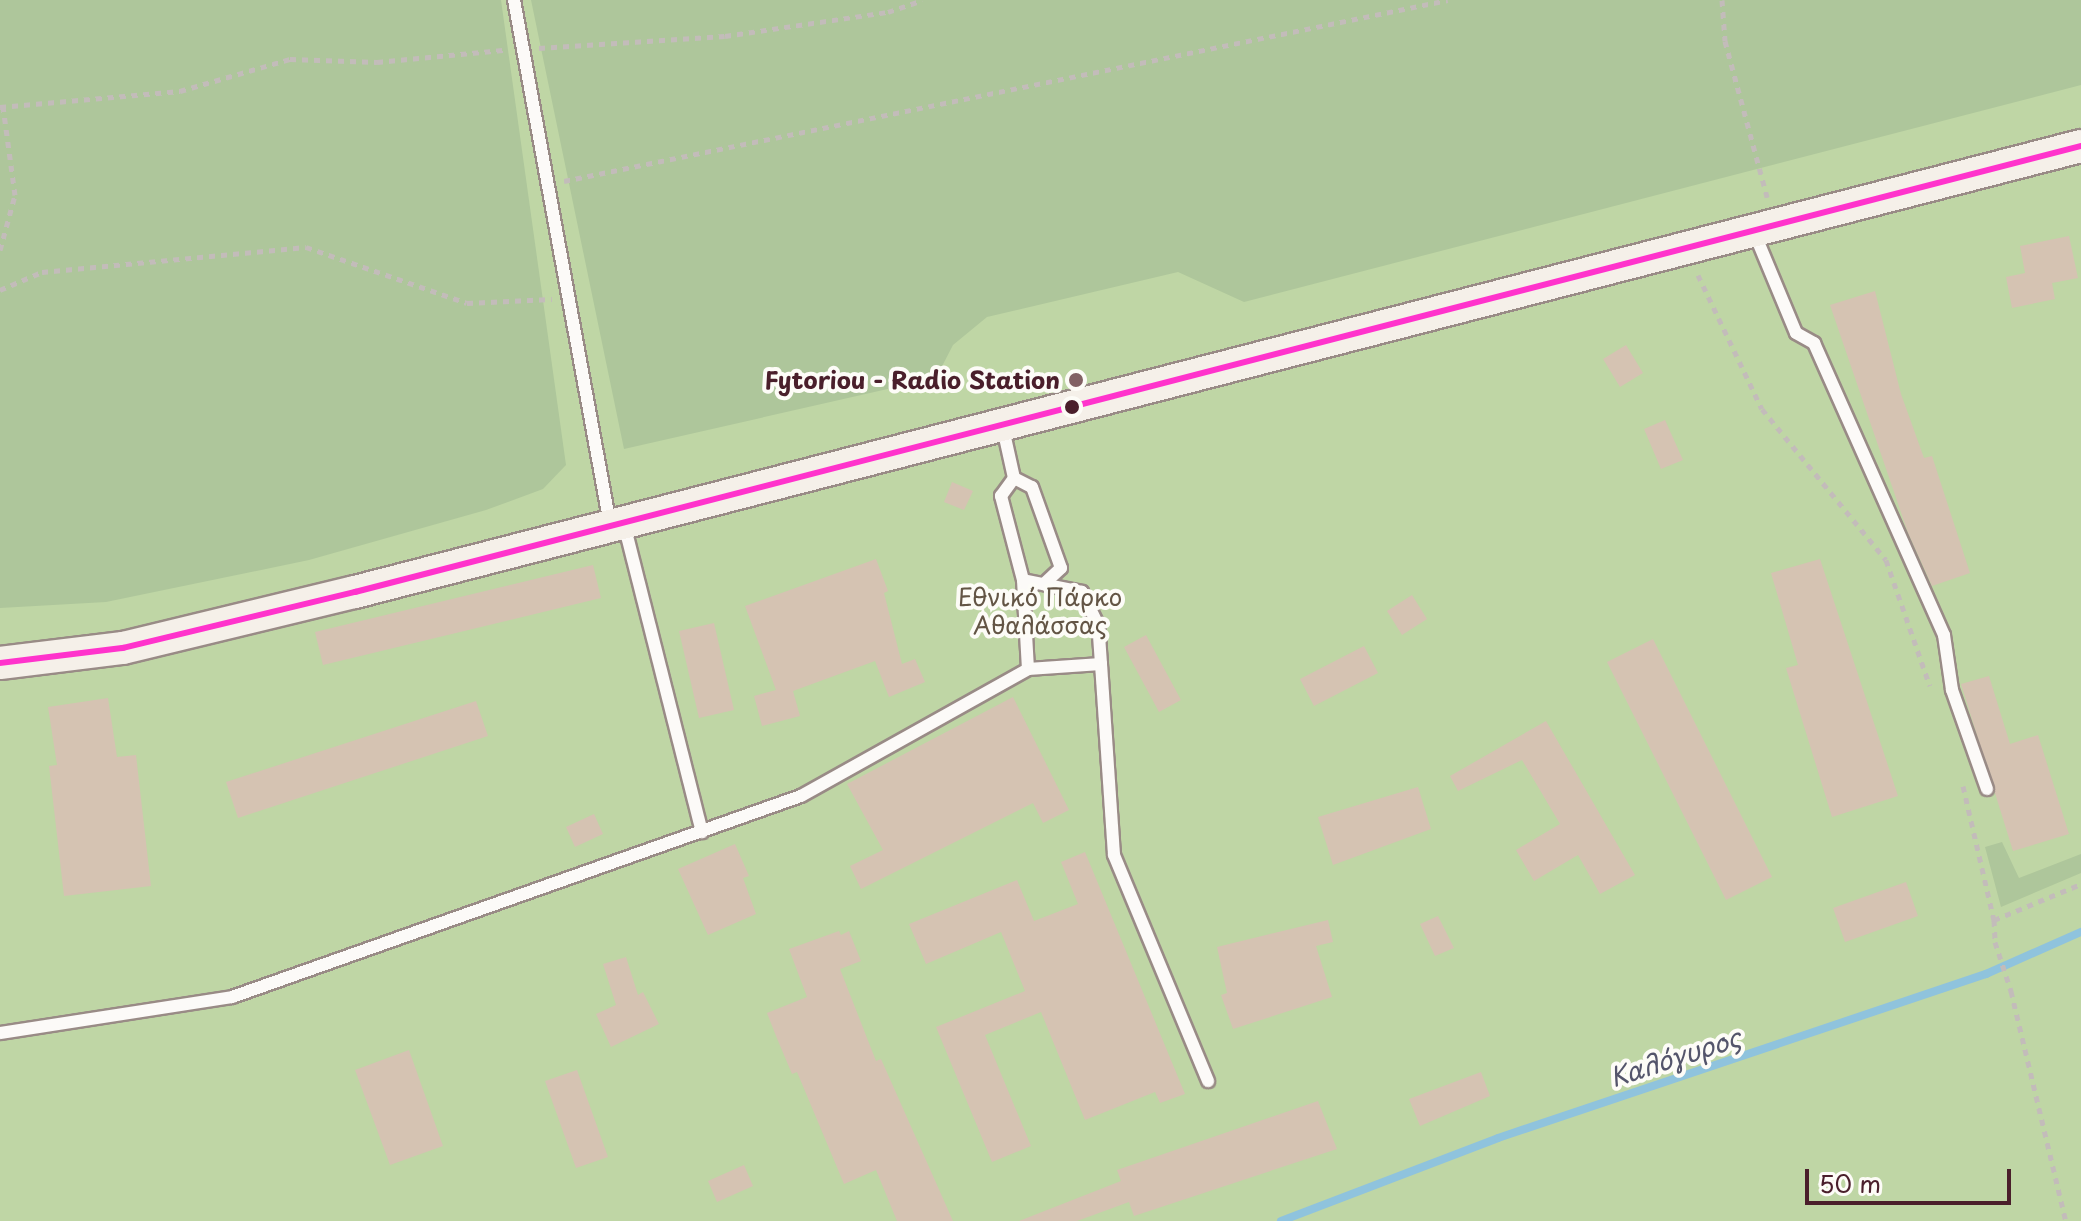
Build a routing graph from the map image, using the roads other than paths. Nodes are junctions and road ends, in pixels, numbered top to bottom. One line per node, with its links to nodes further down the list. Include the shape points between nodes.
1 (514, 0): 6 (lane)
2 (2081, 146): 3 (main road)
3 (1765, 229): 4 (main road); 12 (lane, via 1796,333 1814,343 1944,635 1952,690)
4 (1002, 424): 5 (lane); 6 (main road)
5 (1014, 478): 7 (lane, via 1001,496); 8 (lane, via 1032,487 1061,568)
6 (617, 526): 9 (main road, via 123,648); 13 (lane)
7 (1023, 580): 8 (lane); 11 (lane)
8 (1044, 584): 10 (lane, via 1082,592 1098,625)
9 (0, 663)
10 (1101, 664): 11 (lane); 15 (lane, via 1114,855)
11 (1028, 669): 13 (lane, via 801,796)
12 (1987, 789)
13 (702, 832): 14 (lane, via 232,997)
14 (0, 1033)
15 (1208, 1081)

